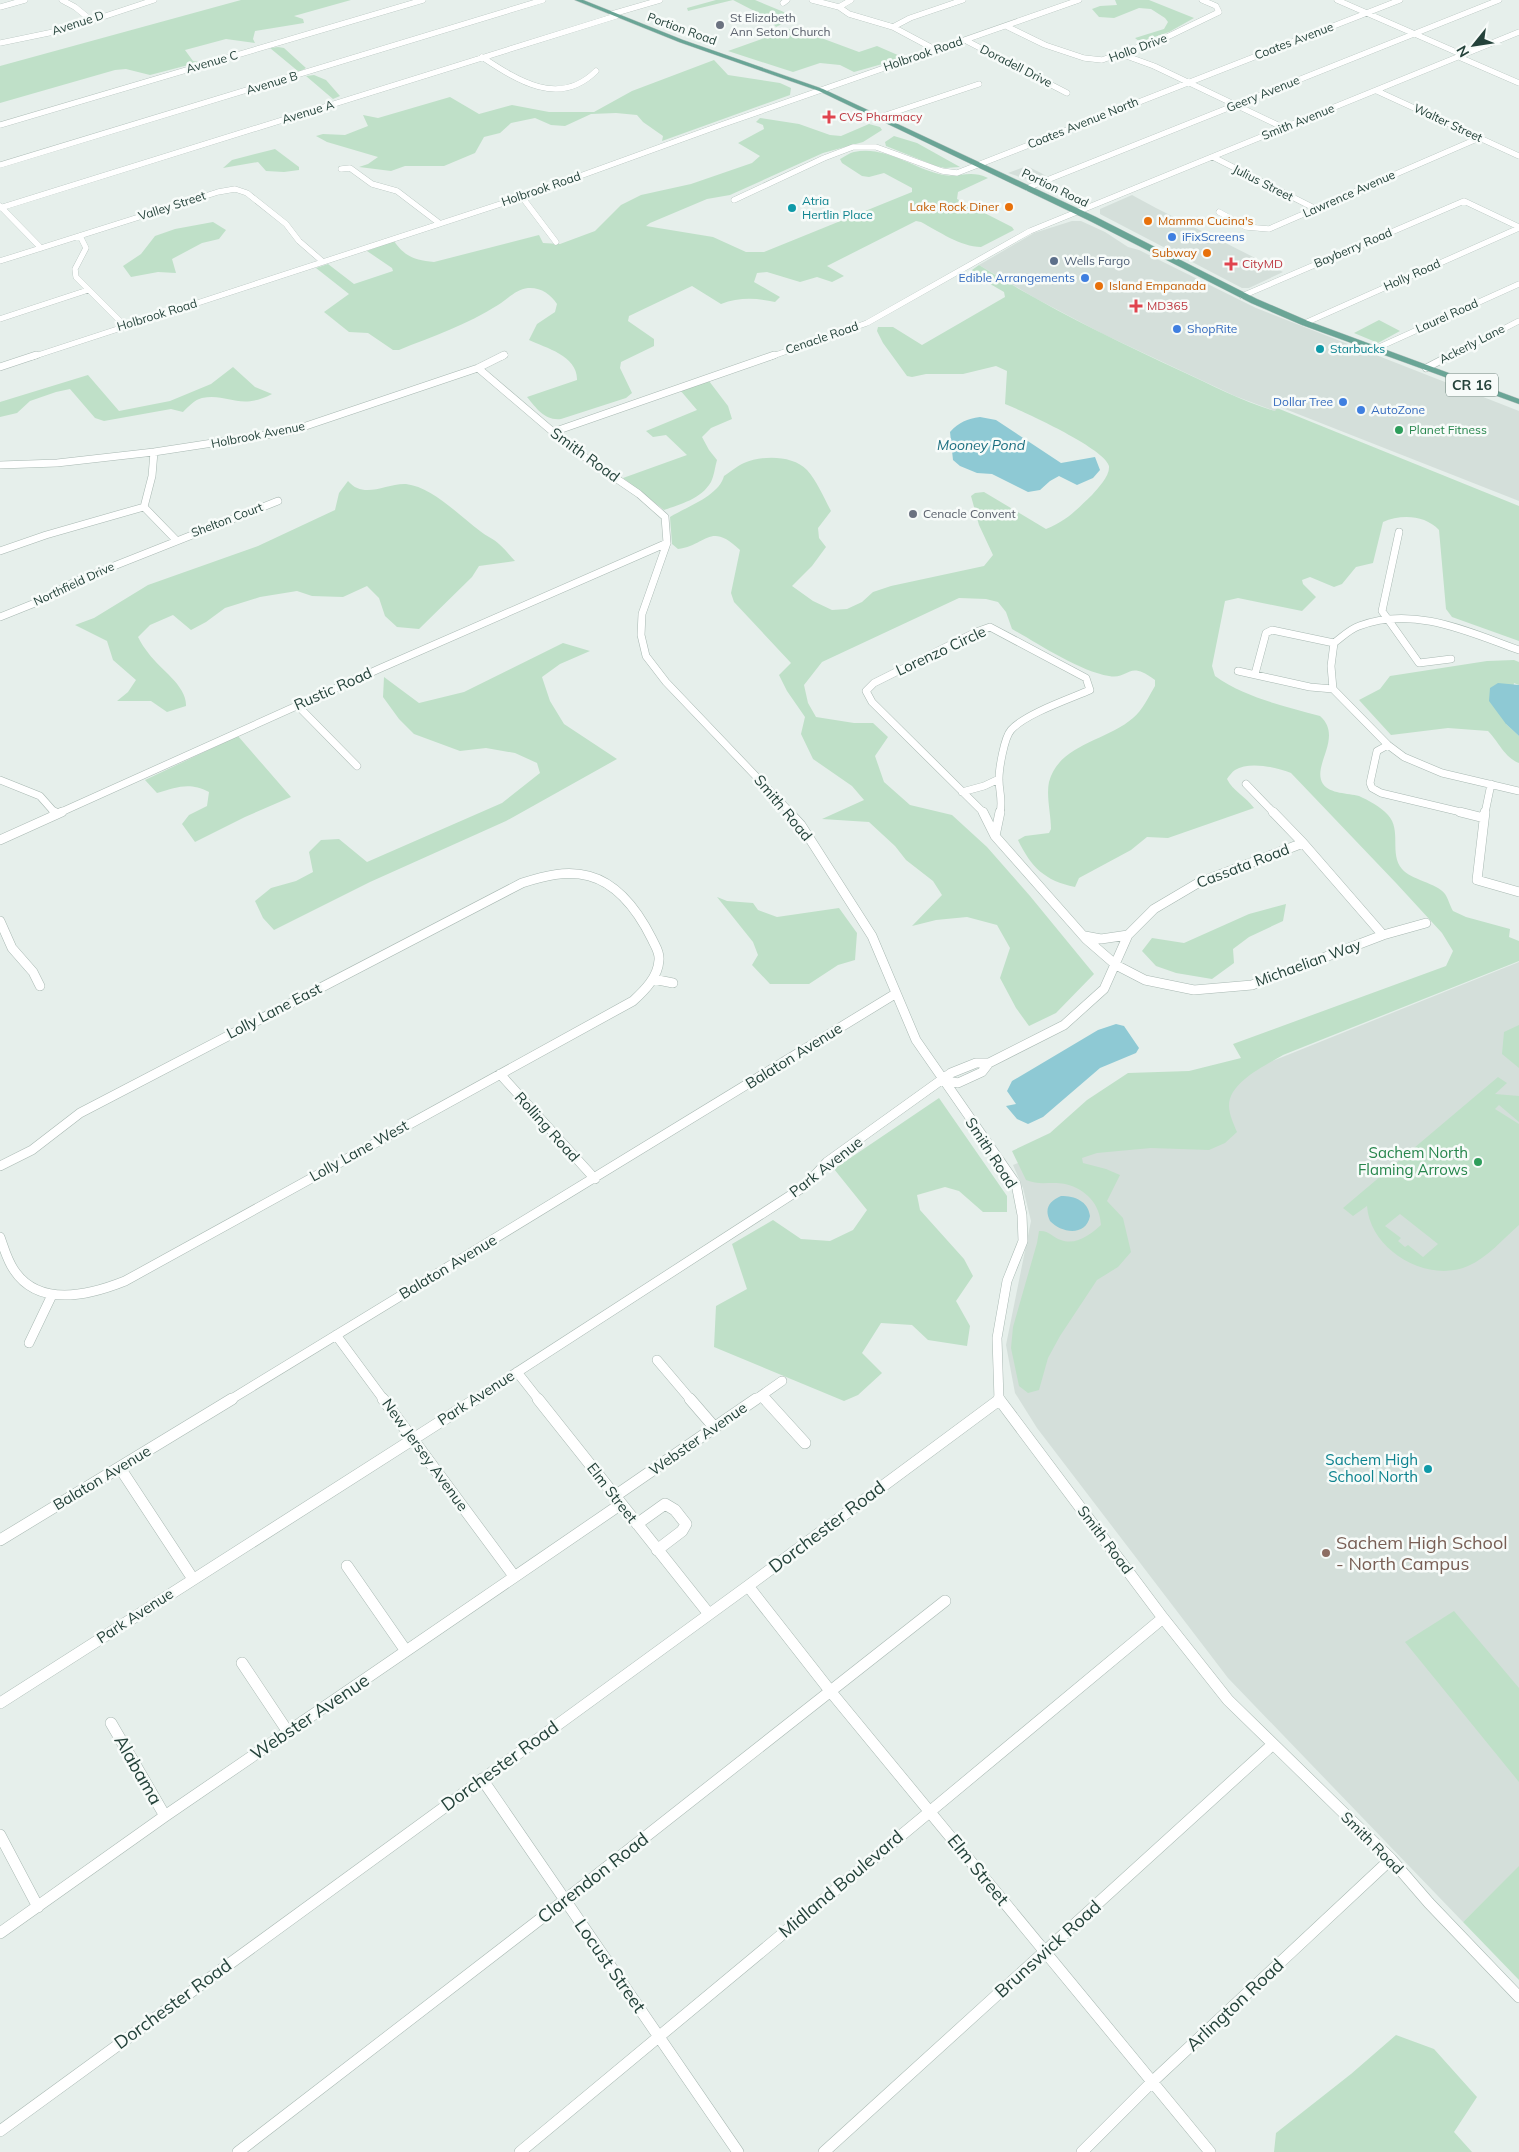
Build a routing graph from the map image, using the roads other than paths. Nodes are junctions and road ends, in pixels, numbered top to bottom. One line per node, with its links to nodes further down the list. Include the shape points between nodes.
1 (25, 0): 16 (street)
2 (62, 0): 20 (street)
3 (154, 0): 20 (street, Avenue D)
4 (424, 0): 40 (street, Avenue C)
5 (543, 0): 45 (street, Avenue B)
6 (578, 0): 19 (main road, Portion Road / CR 16)
7 (660, 0): 19 (street, Avenue A)
8 (812, 0): 17 (street)
9 (851, 0): 17 (street)
10 (959, 0): 22 (street)
11 (1079, 0): 21 (street, Holbrook Road)
12 (1202, 0): 28 (street, Hollo Drive, via 1216,6 1219,12 1167,38)
13 (1337, 0): 18 (street)
14 (1400, 0): 18 (street, Coates Avenue)
15 (1499, 0): 24 (street, Geery Avenue)
16 (0, 7)
17 (839, 7): 22 (street, via 849,14)
18 (1367, 13): 24 (street); 32 (street, Coates Avenue)
19 (614, 15): 30 (street, Avenue A); 35 (main road, Portion Road / CR 16)
20 (91, 20): 26 (street, Avenue D, via 63,30)
21 (1006, 26): 25 (street, Holbrook Road); 28 (street, Hollo Drive, via 1039,42 1093,60)
22 (893, 27): 27 (street)
23 (1519, 32): 29 (street, Smith Avenue)
24 (1415, 34): 29 (street); 38 (street, Geery Avenue)
25 (965, 40): 27 (street, Holbrook Road); 37 (street, Doradell Drive)
26 (0, 42)
27 (936, 50): 35 (street, Holbrook Road)
28 (1121, 54): 32 (street)
29 (1461, 56): 33 (street); 36 (street, Smith Avenue)
30 (482, 57): 31 (street, via 522,81 552,89 566,88); 51 (street, Avenue A)
31 (596, 71)
32 (1188, 82): 38 (street); 46 (street, Coates Avenue North)
33 (1519, 83)
34 (979, 84): 39 (street)
35 (821, 90): 39 (main road, Portion Road / CR 16); 49 (street, Holbrook Road)
36 (1377, 90): 41 (street, Smith Avenue); 42 (street, Walter Street)
37 (1067, 93)
38 (1235, 104): 41 (street); 48 (street, Geery Avenue)
39 (880, 116): 46 (main road, Portion Road / CR 16)
40 (0, 125)
41 (1284, 128): 44 (street, Smith Avenue)
42 (1479, 138): 43 (street, Walter Street); 52 (street, Lawrence Avenue)
43 (1519, 156)
44 (1213, 157): 52 (street, Julius Street); 53 (street, Smith Avenue)
45 (0, 165)
46 (979, 165): 48 (main road, Portion Road / CR 16); 50 (street, via 950,173 883,149 853,147)
47 (341, 169): 55 (street, via 350,168 372,184 395,189)
48 (1027, 188): 53 (main road, Portion Road / CR 16)
49 (522, 197): 55 (street, Holbrook Road); 58 (street)
50 (734, 200)
51 (0, 207): 59 (street)
52 (1314, 208): 54 (street, Lawrence Avenue, via 1266,229 1246,227)
53 (1077, 212): 64 (main road, Portion Road / CR 16); 75 (street, Cenacle Road, via 1030,231 867,323)
54 (1219, 212)
55 (439, 223): 61 (street, Holbrook Road)
56 (1519, 228): 64 (street, Bayberry Road, via 1464,201); 67 (street, Holly Road)
57 (80, 236): 59 (street, Valley Street); 61 (street, Valley Street, via 235,189 247,193 286,224); 63 (street, via 86,248 74,273)
58 (556, 242)
59 (41, 248): 60 (street, Valley Street)
60 (0, 261)
61 (322, 261): 68 (street, Holbrook Road)
62 (1519, 284): 69 (street, Laurel Road)
63 (88, 290): 65 (street); 68 (street)
64 (1242, 296): 67 (main road, Portion Road / CR 16)
65 (0, 319)
66 (1519, 321): 73 (street, Ackerly Lane)
67 (1305, 323): 69 (main road, Portion Road / CR 16)
68 (124, 325): 71 (street, Holbrook Road)
69 (1375, 349): 73 (main road, Portion Road / CR 16)
70 (505, 355): 72 (street, Holbrook Avenue)
71 (0, 367)
72 (478, 368): 75 (street, Smith Road); 76 (street, Holbrook Avenue, via 292,431)
73 (1426, 368): 74 (main road, Portion Road / CR 16)
74 (1519, 402)
75 (553, 432): 82 (street, Smith Road, via 639,494 665,517)
76 (154, 452): 77 (street, Holbrook Avenue); 79 (street)
77 (0, 465)
78 (278, 501): 81 (street, Shelton Court)
79 (144, 507): 81 (street); 83 (street)
80 (1399, 532): 85 (street, via 1382,611)
81 (176, 540): 84 (street, Northfield Drive, via 76,581 40,601)
82 (667, 543): 92 (street, Rustic Road); 117 (street, Smith Road, via 642,614 641,635 646,656 666,682 801,825 872,936)
83 (0, 551)
84 (0, 617)
85 (1386, 619): 86 (street, via 1358,626); 87 (street, via 1437,621); 88 (street, via 1420,663)
86 (1334, 643): 90 (street, via 1272,630 1266,633); 91 (street)
87 (1519, 650)
88 (1451, 659)
89 (1238, 670): 90 (street)
90 (1255, 674): 91 (street)
91 (1333, 689): 93 (street)
92 (298, 705): 94 (street); 101 (street, Rustic Road)
93 (1388, 745): 98 (street, via 1423,767); 102 (street, via 1377,751 1370,782 1372,788 1381,793)
94 (357, 766)
95 (999, 779): 100 (street); 100 (street, Lorenzo Circle, via 1010,731 1032,716 1090,690 1086,678 990,627 874,683 866,691 872,702); 103 (street, Lorenzo Circle, via 1003,801)
96 (0, 780): 101 (street, via 40,796)
97 (1246, 784): 105 (street, Michaelian Way)
98 (1491, 784): 99 (street); 102 (street)
99 (1519, 791)
100 (962, 792): 103 (street, Lorenzo Circle, via 984,813)
101 (56, 814): 104 (street, Rustic Road)
102 (1484, 818): 107 (street, via 1477,880)
103 (995, 836): 110 (street, Lorenzo Circle)
104 (0, 840)
105 (1302, 843): 111 (street, Cassata Road, via 1198,882 1154,910); 112 (street, Michaelian Way)
106 (557, 874): 114 (street, via 594,877 614,887 626,898 659,954); 120 (street, Lolly Lane East, via 539,876 522,883 205,1047 80,1113 32,1150)
107 (1519, 892)
108 (0, 920): 116 (street, via 12,948 33,972)
109 (1426, 923): 112 (street, Michaelian Way)
110 (1082, 935): 111 (street, via 1100,939); 113 (street, Lorenzo Circle)
111 (1128, 935): 113 (street, Cassata Road)
112 (1383, 935): 113 (street, Michaelian Way, via 1252,985 1194,990 1145,980)
113 (1116, 965): 119 (street, Cassata Road, via 1104,989 1064,1024 989,1063 982,1072 958,1082)
114 (653, 979): 115 (street); 118 (street, Lolly Lane West, via 633,1001)
115 (673, 983)
116 (40, 986)
117 (895, 994): 119 (street, Smith Road, via 916,1040); 121 (street, Balaton Avenue)
118 (500, 1074): 121 (street, Rolling Road); 123 (street, Lolly Lane West, via 125,1281 90,1294)
119 (942, 1080): 127 (street, Park Avenue, via 828,1162 805,1186); 130 (street, Smith Road, via 1016,1184 1022,1215 1023,1240 1008,1281 997,1338)
120 (0, 1166)
121 (594, 1179): 124 (street, Balaton Avenue)
122 (0, 1237): 123 (street, via 17,1274 30,1285)
123 (52, 1295): 125 (street)
124 (336, 1335): 132 (street, New Jersey Avenue); 134 (street, Balaton Avenue)
125 (29, 1343)
126 (657, 1360): 131 (street)
127 (517, 1372): 132 (street, Park Avenue); 135 (street, Elm Street)
128 (782, 1381): 129 (street, Webster Avenue)
129 (762, 1395): 131 (street, Webster Avenue); 133 (street)
130 (999, 1400): 142 (street, Dorchester Road); 145 (street, Smith Road)
131 (715, 1428): 135 (street, Webster Avenue)
132 (414, 1439): 140 (street, New Jersey Avenue); 141 (street, Park Avenue)
133 (805, 1443)
134 (120, 1468): 137 (street, Balaton Avenue); 141 (street)
135 (618, 1500): 136 (street, Elm Street); 140 (street, Webster Avenue)
136 (637, 1524): 138 (street, Elm Street); 138 (street, via 666,1504 679,1513 686,1524 682,1531)
137 (0, 1540)
138 (657, 1550): 144 (street, Elm Street)
139 (347, 1566): 146 (street)
140 (514, 1576): 146 (street, Webster Avenue)
141 (193, 1579): 149 (street, Park Avenue)
142 (748, 1586): 144 (street, Dorchester Road); 148 (street, Elm Street)
143 (945, 1601): 148 (street, Clarendon Road)
144 (708, 1614): 153 (street, Dorchester Road)
145 (1163, 1618): 152 (street, Smith Road, via 1228,1700); 154 (street, Midland Boulevard)
146 (406, 1651): 151 (street, Webster Avenue)
147 (242, 1662): 151 (street)
148 (831, 1692): 154 (street, Elm Street); 158 (street, Clarendon Road)
149 (0, 1703)
150 (111, 1723): 155 (street, Alabama)
151 (288, 1732): 155 (street, Webster Avenue)
152 (1272, 1745): 157 (street, Smith Road); 161 (street, Brunswick Road)
153 (482, 1779): 158 (street, Locust Street); 165 (street, Dorchester Road)
154 (929, 1811): 161 (street, Elm Street); 163 (street, Midland Boulevard)
155 (165, 1816): 159 (street, Webster Avenue)
156 (0, 1835): 159 (street)
157 (1390, 1859): 162 (street, Smith Road); 164 (street, Arlington Road)
158 (565, 1900): 163 (street, Locust Street); 166 (street, Clarendon Road)
159 (38, 1907): 160 (street, Webster Avenue)
160 (0, 1933)
161 (1045, 1952): 164 (street, Elm Street); 169 (street, Brunswick Road)
162 (1519, 1997)
163 (659, 2036): 167 (street, Midland Boulevard); 168 (street, Locust Street)
164 (1152, 2082): 170 (street, Arlington Road); 171 (street, Elm Street)
165 (0, 2131)
166 (238, 2152)
167 (520, 2152)
168 (738, 2152)
169 (824, 2152)
170 (1082, 2152)
171 (1210, 2152)

